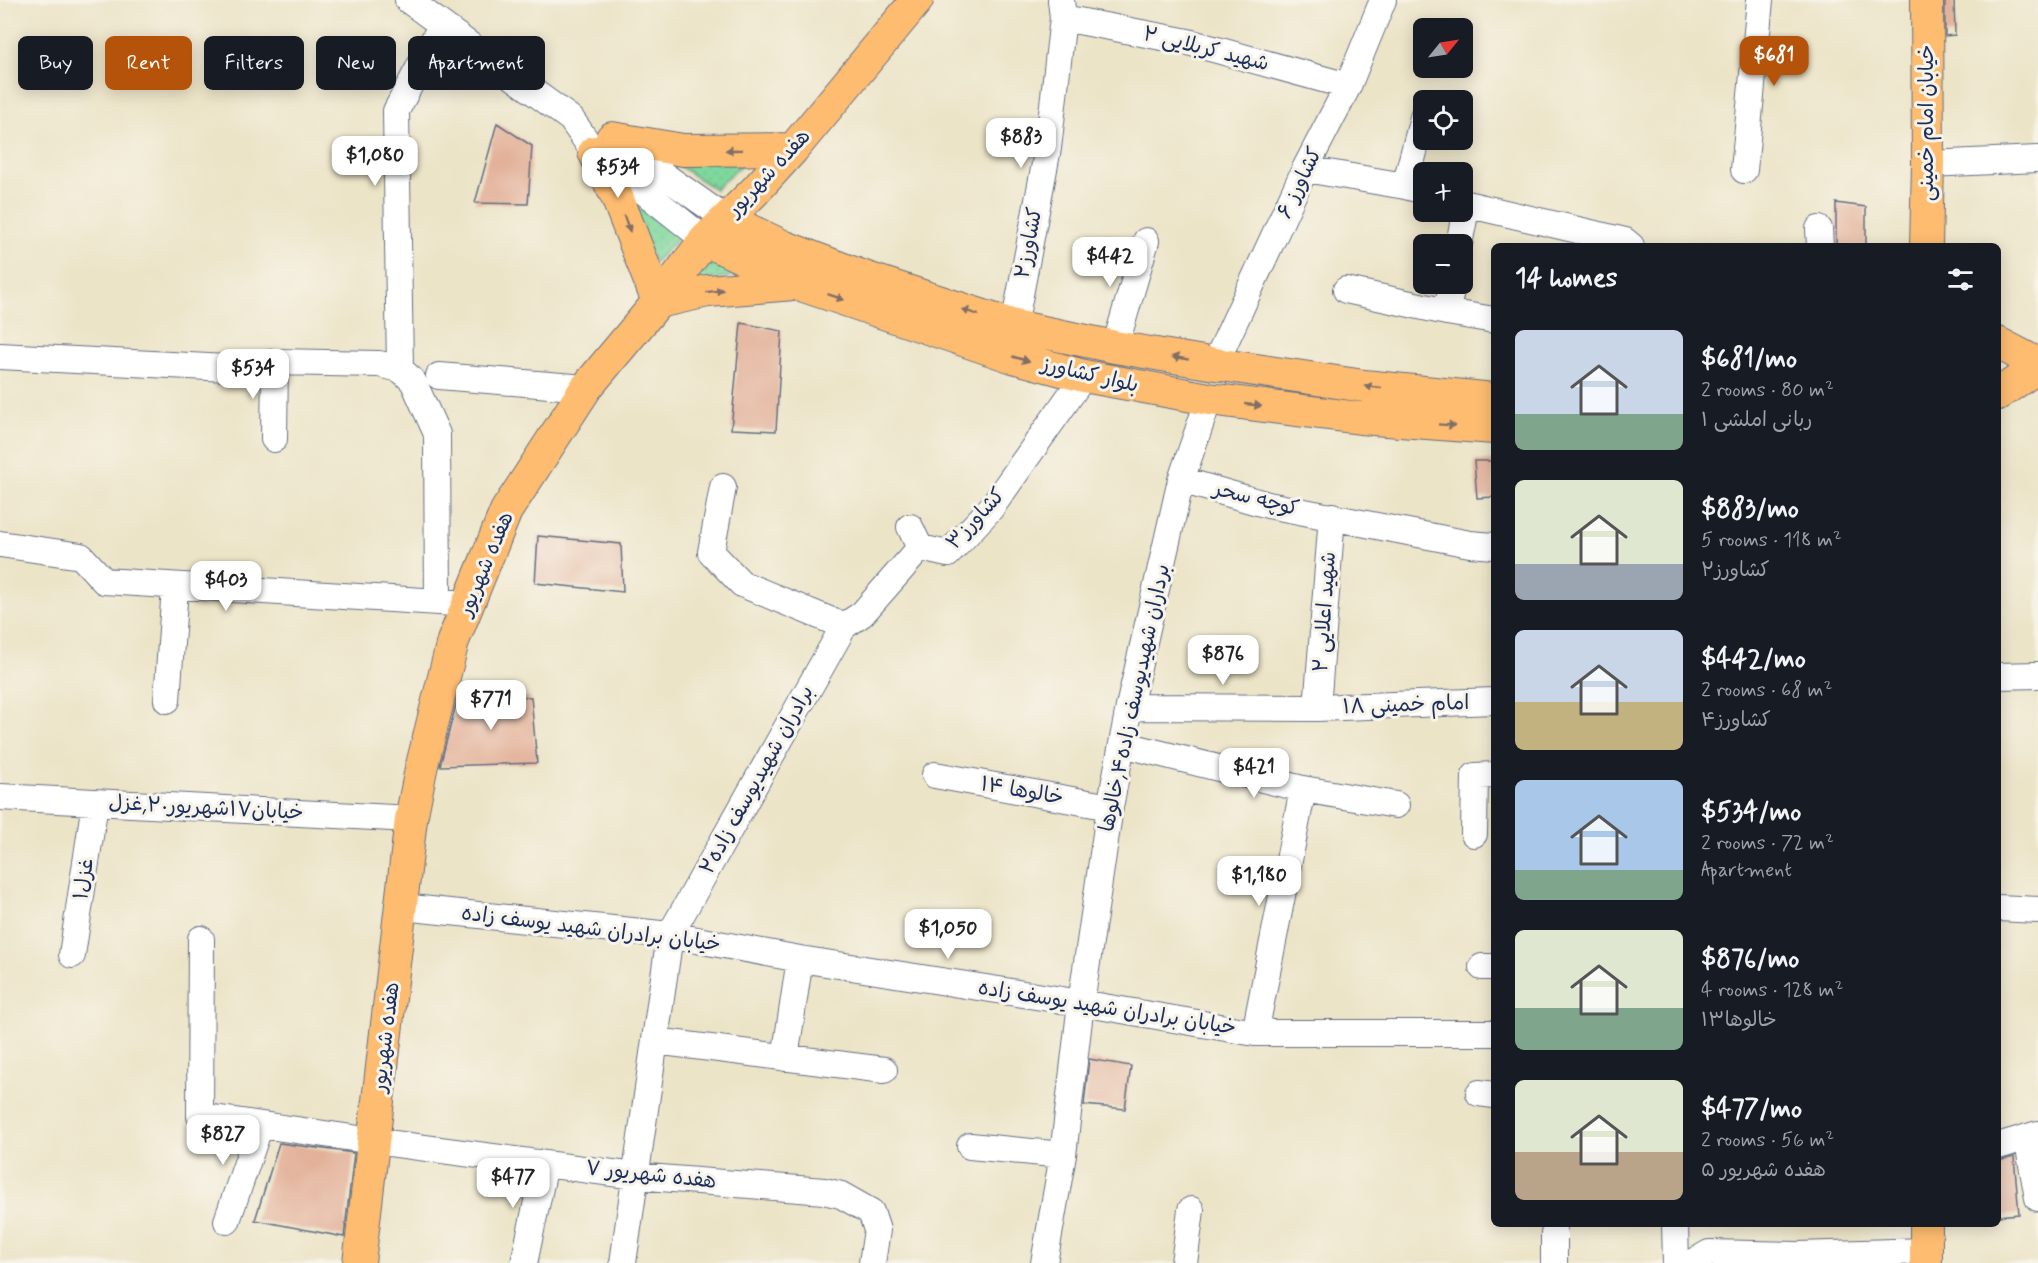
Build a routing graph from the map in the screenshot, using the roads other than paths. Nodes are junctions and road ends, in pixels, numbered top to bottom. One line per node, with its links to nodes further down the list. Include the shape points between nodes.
1 (408, 0): 7 (street)
2 (917, 0): 10 (main road, هفده شهریور)
3 (1383, 0): 8 (street, کشاورز ۶)
4 (1760, 0): 14 (street)
5 (1927, 0): 12 (main road, خیابان امام خمینی)
6 (1062, 9): 8 (street, شهید کربلایی ۲); 28 (street, کشاورز۲, via 1047,148)
7 (441, 26): 9 (street); 35 (street, via 396,111)
8 (1348, 86): 13 (street, کشاورز ۶)
9 (603, 145): 10 (main road, one-way to 9, via 683,150); 18 (street); 25 (main road, one-way to 25, via 617,197)
10 (793, 149): 16 (main road, هفده شهریور)
11 (2038, 159): 12 (street)
12 (1928, 164): 21 (main road, خیابان امام خمینی)
13 (1305, 169): 15 (street); 33 (street, کشاورز ۶)
14 (1744, 170)
15 (1413, 188)
16 (754, 192): 18 (main road, هفده شهریور); 22 (main road)
17 (1473, 205): 20 (street)
18 (716, 230): 22 (main road, بلوار کشاورز); 25 (main road, هفده شهریور)
19 (1146, 241): 30 (street)
20 (1623, 243)
21 (1926, 243)
22 (789, 264): 25 (main road, one-way to 22, via 708,291); 28 (main road, بلوار کشاورز, one-way to 22, via 864,277); 38 (main road, بلوار کشاورز, one-way to 38, via 1013,357)
23 (1346, 290): 26 (street)
24 (1450, 294): 26 (street)
25 (658, 302): 39 (main road, هفده شهریور)
26 (1447, 312): 27 (street)
27 (1491, 319)
28 (1014, 326): 30 (main road, بلوار کشاورز)
29 (2001, 345): 34 (main road)
30 (1115, 347): 33 (main road, بلوار کشاورز, one-way to 30)
31 (0, 356): 32 (street, via 246,369)
32 (275, 362): 35 (street, via 379,364); 44 (street)
33 (1215, 364): 42 (main road, بلوار کشاورز, one-way to 33, via 1364,387)
34 (2038, 366): 36 (main road); 40 (main road)
35 (400, 369): 51 (street, via 413,381 437,434)
36 (2001, 371)
37 (439, 376): 39 (street)
38 (1084, 376): 41 (main road, بلوار کشاورز); 52 (street, کشاورز۳, via 991,508 948,554 915,537 862,614)
39 (586, 388): 51 (main road, هفده شهریور)
40 (2001, 392)
41 (1209, 399): 43 (main road, بلوار کشاورز, one-way to 43, via 1360,418); 45 (street, برداران شهیدیوسف زاده۴,خالوها)
42 (1491, 399)
43 (1491, 428)
44 (274, 439)
45 (1181, 480): 47 (street, کوچه سحر, via 1268,505); 57 (street, برداران شهیدیوسف زاده۴,خالوها)
46 (723, 487): 52 (street, via 711,552 742,584)
47 (1332, 516): 49 (street, کوچه سحر); 58 (street, شهید اعلایی ۲)
48 (0, 544): 50 (street, via 81,556 104,582)
49 (1491, 546)
50 (175, 587): 51 (street); 55 (street)
51 (453, 603): 67 (main road, هفده شهریور, via 453,641)
52 (844, 626): 72 (street, برادران شهیدیوسف زاده۲)
53 (2038, 675): 54 (street)
54 (2001, 676)
55 (167, 700)
56 (1491, 701): 58 (street, امام خمینی ۱۸)
57 (1129, 707): 58 (street, امام خمینی ۱۸); 59 (street, برداران شهیدیوسف زاده۴,خالوها)
58 (1317, 708)
59 (1122, 744): 62 (street); 66 (street, برداران شهیدیوسف زاده۴,خالوها)
60 (934, 775): 66 (street, خالوها ۱۴)
61 (1491, 775): 68 (street, via 1475,776)
62 (1303, 789): 65 (street); 77 (street)
63 (0, 797): 64 (street, خیابان۱۷شهریور۲۰,غزل)
64 (95, 803): 67 (street, خیابان۱۷شهریور۲۰,غزل); 74 (street, غزل۱)
65 (1396, 805)
66 (1110, 807): 76 (street, برداران شهیدیوسف زاده۴,خالوها)
67 (411, 819): 69 (main road, هفده شهریور)
68 (1474, 834)
69 (402, 907): 72 (street, خیابان برادران شهید یوسف زاده); 84 (main road, هفده شهریور)
70 (2001, 908): 71 (street)
71 (2038, 910)
72 (670, 935): 75 (street, خیابان برادران شهید یوسف زاده); 79 (street)
73 (201, 939): 82 (street, هفده شهریور ۷, via 200,1116)
74 (72, 955)
75 (800, 959): 76 (street, خیابان برادران شهید یوسف زاده); 80 (street)
76 (1081, 1003): 77 (street, خیابان برادران شهید یوسف زاده); 87 (street, برداران شهیدیوسف زاده۴,خالوها)
77 (1255, 1033): 78 (street, خیابان برادران شهید یوسف زاده)
78 (1491, 1033)
79 (654, 1041): 80 (street); 89 (street)
80 (785, 1058): 81 (street)
81 (884, 1070)
82 (260, 1125): 84 (street, هفده شهریور ۷); 92 (street)
83 (2032, 1136): 85 (street); 90 (street)
84 (373, 1141): 88 (street, هفده شهریور ۷); 96 (main road, هفده شهریور)
85 (2001, 1145)
86 (970, 1146): 87 (street)
87 (1062, 1155): 100 (street, برداران شهیدیوسف زاده۴,خالوها)
88 (545, 1164): 89 (street, هفده شهریور ۷); 97 (street)
89 (635, 1176): 98 (street); 99 (street, هفده شهریور ۷, via 824,1191 841,1196 871,1212 877,1230)
90 (2038, 1198)
91 (1191, 1210): 101 (street)
92 (227, 1221)
93 (1675, 1227): 103 (street)
94 (1554, 1234): 102 (street)
95 (1926, 1246): 104 (street, via 1798,1256 1709,1253)
96 (359, 1263)
97 (524, 1263)
98 (623, 1263)
99 (872, 1263)
100 (1044, 1263)
101 (1184, 1263)
102 (1554, 1263)
103 (1676, 1263)
104 (1692, 1263)

